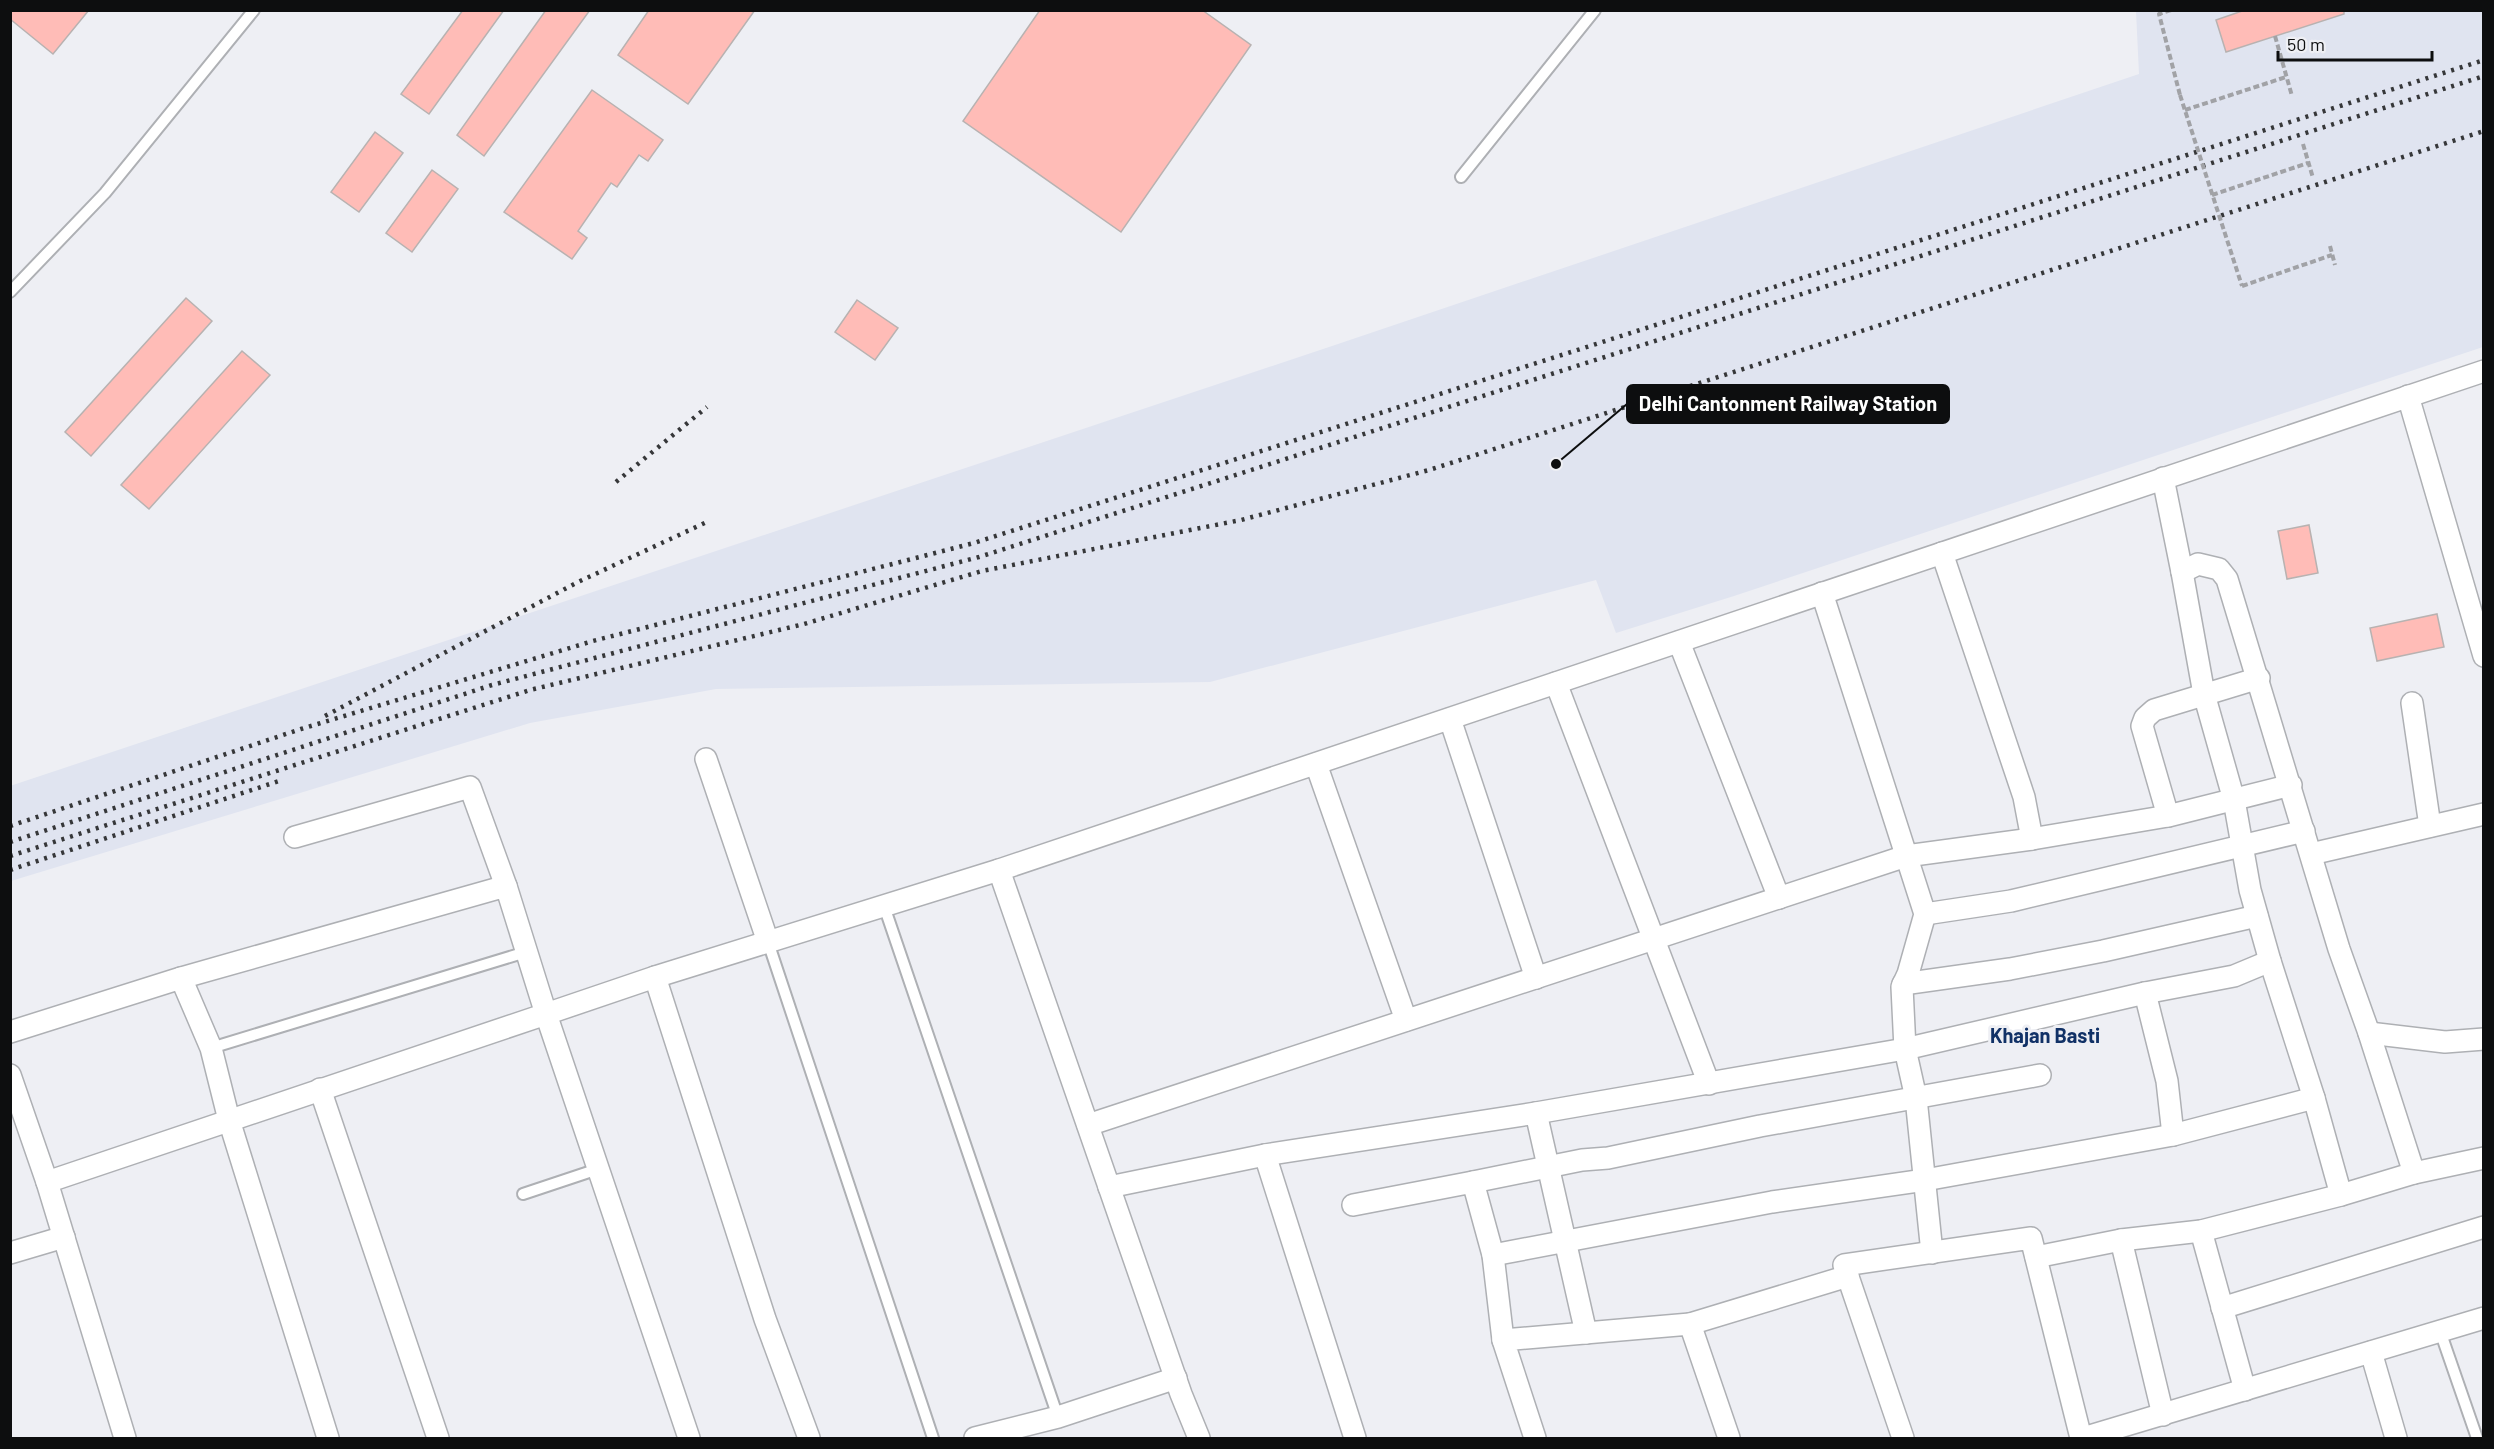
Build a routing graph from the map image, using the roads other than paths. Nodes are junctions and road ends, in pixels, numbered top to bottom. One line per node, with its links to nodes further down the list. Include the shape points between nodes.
1 (254, 10): 4 (lane, via 105,193)
2 (1595, 10): 3 (lane)
3 (1461, 177)
4 (10, 292)
5 (2484, 371): 6 (street)
6 (2408, 396): 7 (street); 12 (street)
7 (2163, 478): 8 (street); 9 (street)
8 (1942, 553): 10 (street); 27 (street, via 2024,797)
9 (2182, 572): 13 (street, via 2198,564 2219,569 2227,579); 15 (street)
10 (1822, 593): 11 (street); 30 (street)
11 (1679, 642): 14 (street); 33 (street)
12 (2484, 656)
13 (2259, 678): 15 (street); 20 (street)
14 (1556, 683): 17 (street); 37 (street)
15 (2204, 694): 21 (street); 22 (street, via 2154,710 2142,726)
16 (2412, 703): 24 (street)
17 (1450, 719): 19 (street); 43 (street)
18 (706, 759): 38 (street)
19 (1316, 764): 31 (street); 47 (street)
20 (2291, 785): 21 (street); 25 (street)
21 (2234, 800): 22 (street); 28 (street)
22 (2168, 816): 27 (street)
23 (2483, 819): 24 (street)
24 (2430, 826): 29 (street)
25 (2304, 831): 28 (street); 29 (street)
26 (295, 837): 32 (street, via 470,787)
27 (2032, 839): 30 (street)
28 (2242, 846): 35 (street, via 2011,901); 36 (street)
29 (2311, 854): 49 (street)
30 (1906, 856): 33 (street); 35 (street)
31 (999, 870): 34 (street); 61 (street)
32 (506, 886): 39 (street); 42 (street)
33 (1779, 898): 37 (street)
34 (884, 906): 38 (street); 95 (lane)
35 (1925, 914): 44 (street)
36 (2258, 916): 40 (street); 44 (street, via 2010,969)
37 (1653, 939): 43 (street); 55 (street)
38 (768, 942): 41 (street); 101 (lane)
39 (526, 952): 46 (street); 51 (lane)
40 (2270, 961): 45 (street, via 2234,976); 58 (street)
41 (655, 977): 46 (street); 100 (street, via 765,1319)
42 (181, 978): 48 (street); 51 (street)
43 (1536, 978): 47 (street)
44 (1903, 984): 52 (street)
45 (2145, 993): 52 (street); 62 (street, via 2167,1081)
46 (546, 1014): 56 (street); 66 (street)
47 (1406, 1020): 61 (street)
48 (10, 1032)
49 (2369, 1034): 50 (street, via 2445,1042); 67 (street)
50 (2484, 1039)
51 (211, 1048): 60 (street)
52 (1905, 1049): 55 (street); 57 (street)
53 (10, 1075): 69 (street)
54 (2040, 1075): 57 (street)
55 (1709, 1084): 59 (street)
56 (320, 1089): 60 (street); 98 (street)
57 (1916, 1098): 65 (street); 68 (street)
58 (2314, 1098): 62 (street); 73 (street)
59 (1536, 1113): 63 (street); 65 (street)
60 (229, 1120): 69 (street); 97 (street)
61 (1088, 1125): 71 (street)
62 (2173, 1135): 68 (street)
63 (1265, 1155): 71 (street); 104 (street)
64 (2484, 1158): 67 (street)
65 (1550, 1166): 70 (street); 79 (street)
66 (598, 1169): 72 (lane); 99 (street)
67 (2414, 1173): 73 (street)
68 (1924, 1180): 79 (street, via 1772,1202); 80 (street)
69 (47, 1182): 77 (street)
70 (1473, 1182): 74 (street); 82 (street)
71 (1109, 1186): 92 (street)
72 (522, 1194)
73 (2341, 1195): 76 (street)
74 (1353, 1205)
75 (2484, 1227): 85 (street)
76 (2201, 1231): 78 (street); 85 (street)
77 (64, 1237): 81 (street); 96 (street)
78 (2121, 1240): 83 (street); 94 (street)
79 (1564, 1242): 82 (street); 88 (street)
80 (1932, 1252): 83 (street, via 2031,1238); 84 (street, via 1844,1265)
81 (10, 1253)
82 (1493, 1255): 90 (street)
83 (2036, 1257): 108 (street)
84 (1848, 1276): 87 (street); 107 (street)
85 (2222, 1308): 93 (street)
86 (2484, 1318): 89 (street)
87 (1690, 1324): 88 (street); 106 (street)
88 (1586, 1332): 90 (street)
89 (2440, 1332): 91 (street); 110 (lane)
90 (1503, 1340): 105 (street)
91 (2371, 1352): 93 (street); 109 (street)
92 (1176, 1378): 95 (street); 103 (street)
93 (2245, 1390): 94 (street)
94 (2163, 1415): 108 (street)
95 (1058, 1417): 102 (street)
96 (126, 1438)
97 (328, 1438)
98 (438, 1438)
99 (688, 1438)
100 (809, 1438)
101 (933, 1438)
102 (975, 1438)
103 (1199, 1438)
104 (1355, 1438)
105 (1534, 1438)
106 (1729, 1438)
107 (1903, 1438)
108 (2082, 1438)
109 (2396, 1438)
110 (2477, 1438)

